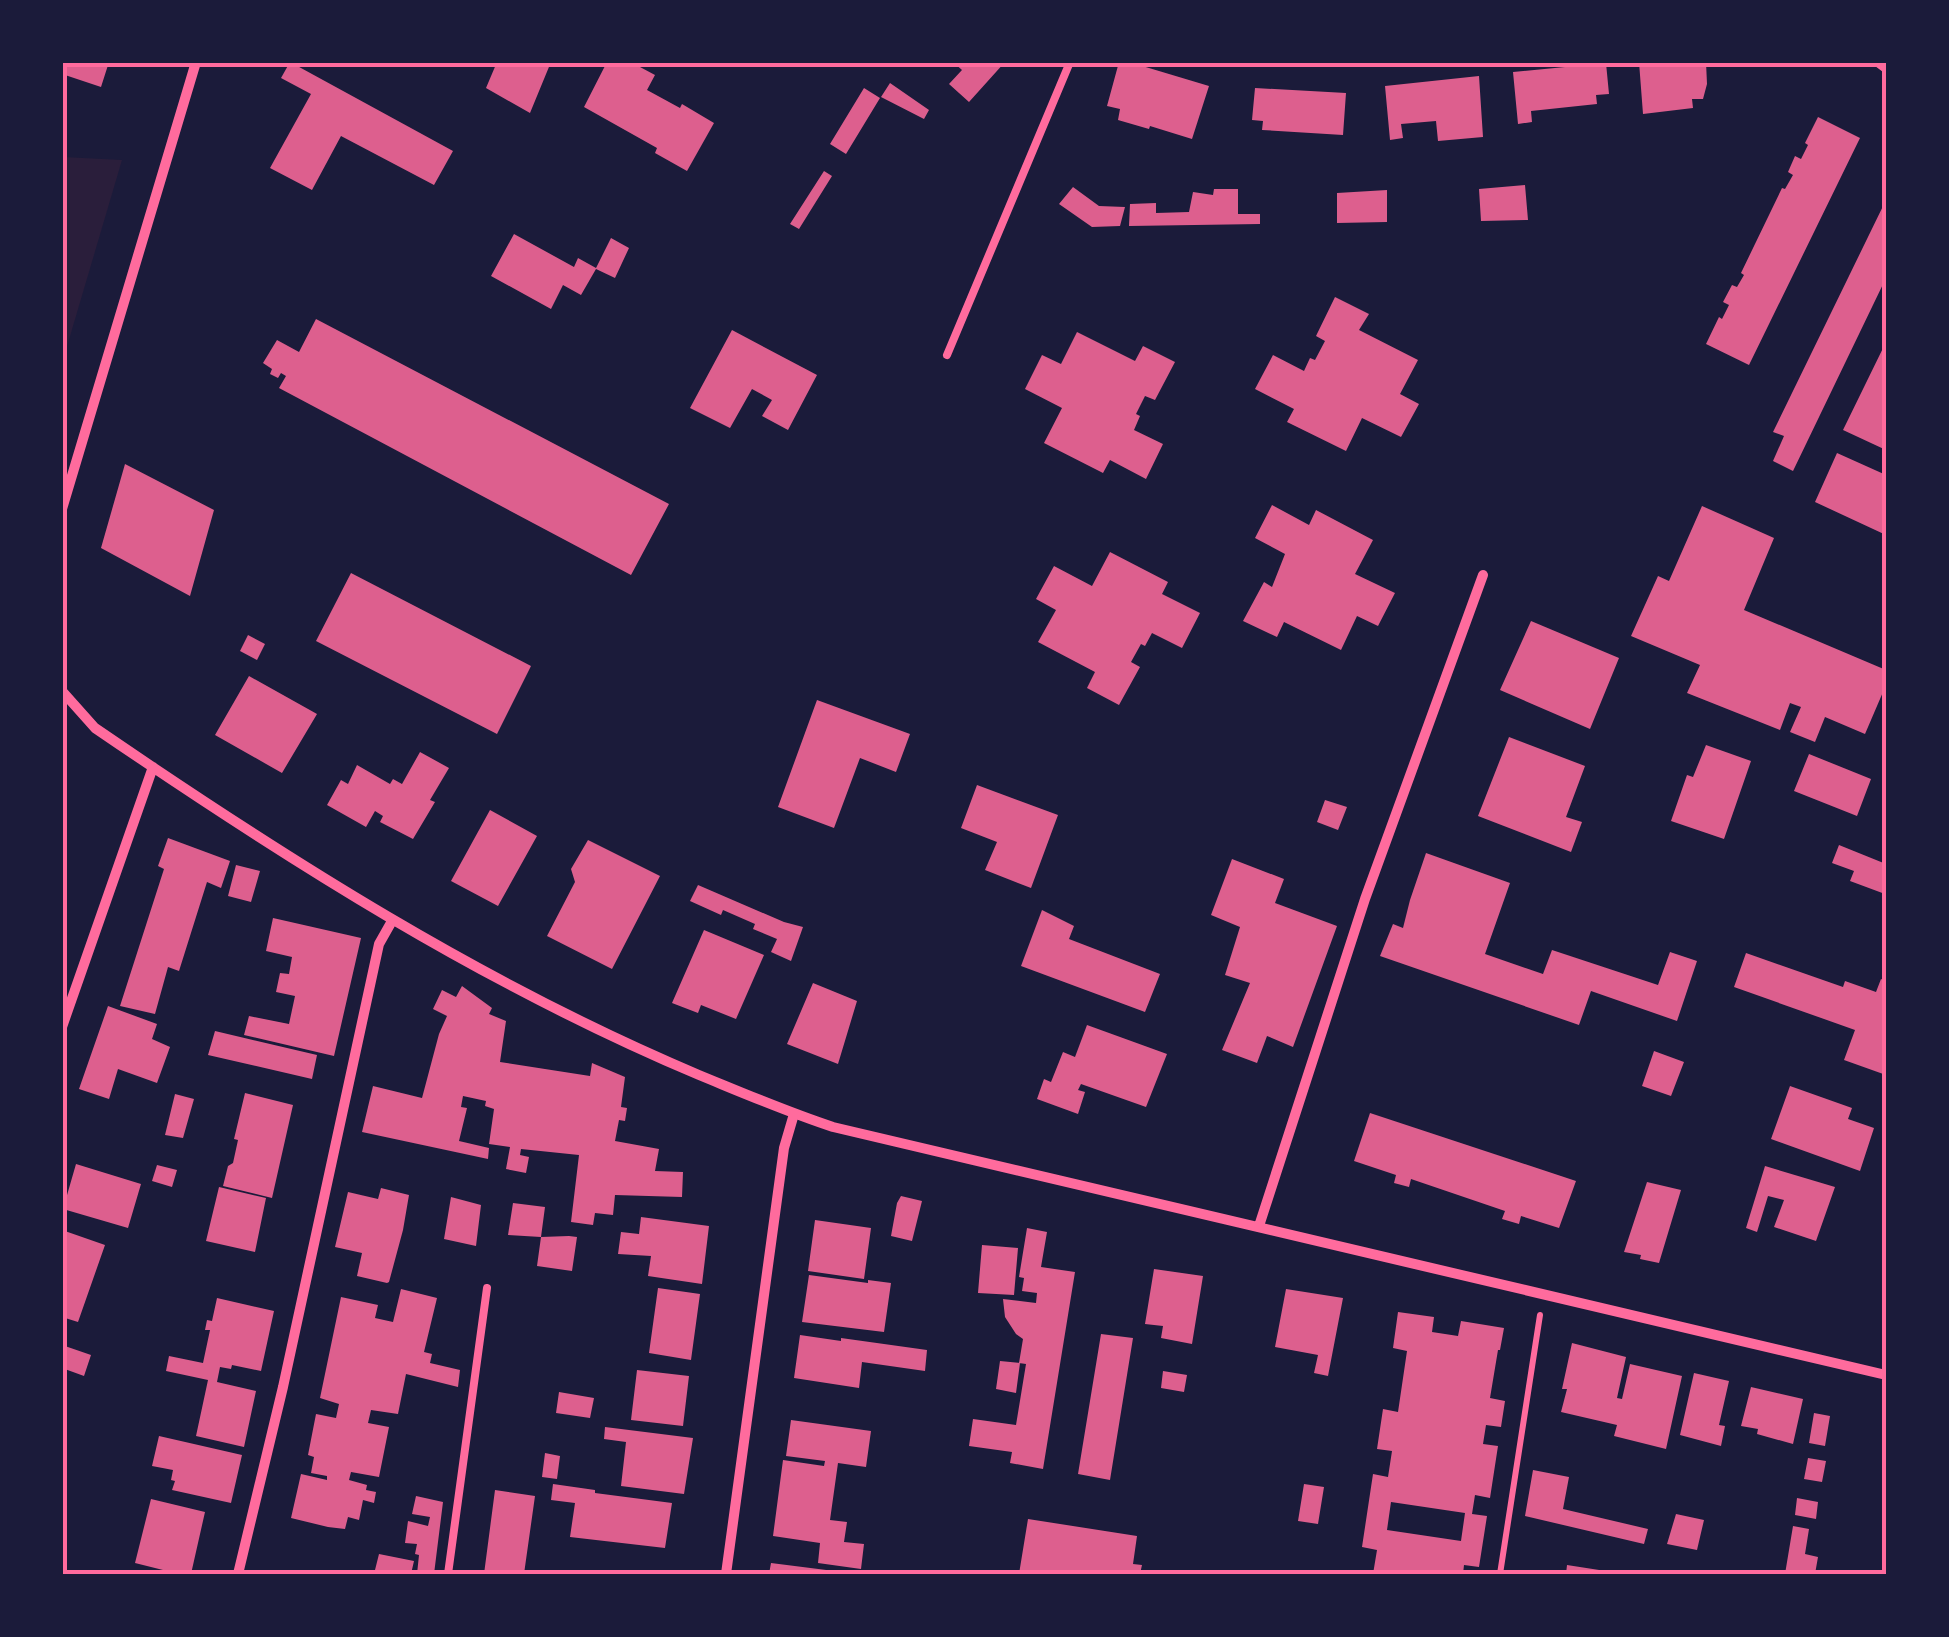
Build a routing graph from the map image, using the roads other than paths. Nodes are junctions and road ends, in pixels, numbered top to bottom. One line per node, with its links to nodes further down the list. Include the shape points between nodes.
1 (196, 62): 6 (street)
2 (1070, 62): 5 (lane)
3 (1878, 62): 4 (street)
4 (1886, 68)
5 (948, 355)
6 (62, 509)
7 (1483, 575): 13 (street, via 1365,899)
8 (62, 690): 9 (street, via 95,728)
9 (153, 767): 10 (street); 11 (street)
10 (392, 921): 12 (street, via 529,997); 16 (street, via 379,944)
11 (62, 1028)
12 (794, 1114): 13 (street); 18 (street)
13 (1259, 1226): 15 (street)
14 (486, 1288): 17 (lane)
15 (1886, 1375)
16 (238, 1574)
17 (448, 1574)
18 (726, 1574)

